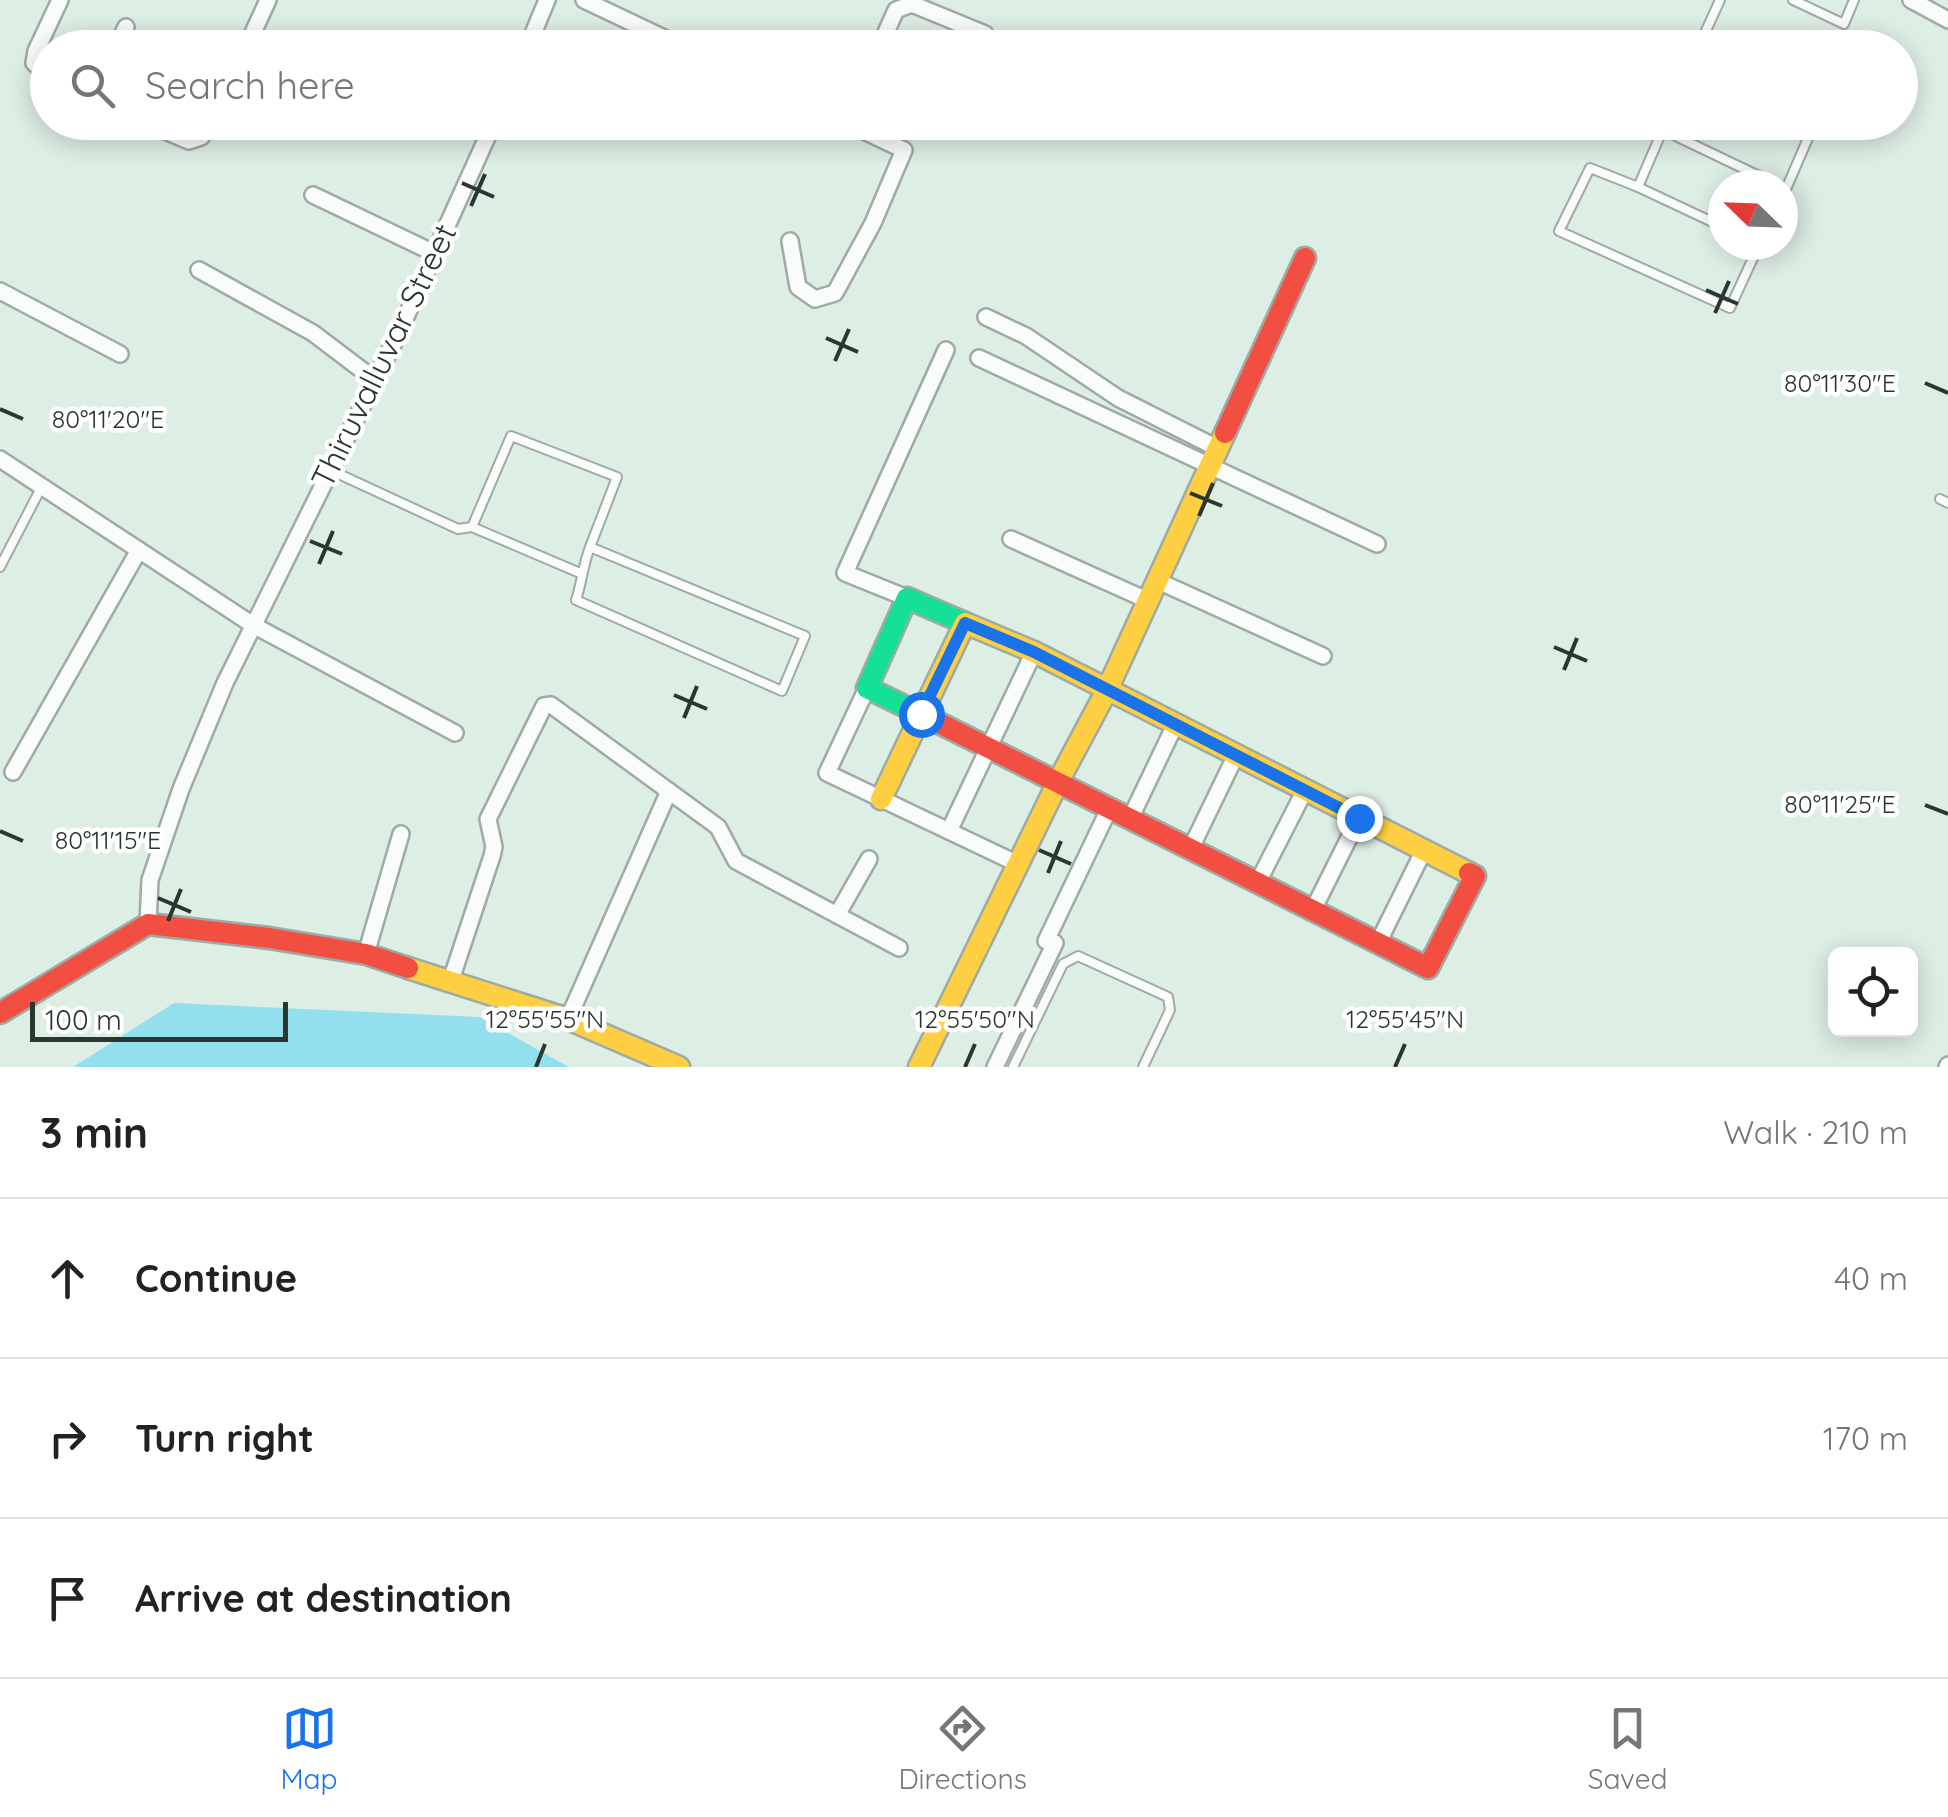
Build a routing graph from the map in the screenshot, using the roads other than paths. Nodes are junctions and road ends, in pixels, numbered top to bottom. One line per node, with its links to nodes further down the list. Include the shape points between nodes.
1 (60, 0): 11 (street)
2 (268, 0): 13 (street)
3 (584, 0): 15 (street)
4 (1720, 0): 18 (lane)
5 (1795, 0): 6 (lane, via 1844,24)
6 (1854, 0)
7 (1911, 0): 9 (street)
8 (541, 2): 14 (street)
9 (1948, 20)
10 (126, 27): 12 (street)
11 (46, 30)
12 (125, 30)
13 (254, 30)
14 (532, 30)
15 (648, 30)
16 (887, 30): 17 (street, via 896,10 912,4)
17 (975, 30)
18 (1706, 30)
19 (486, 140): 30 (street, Thiruvalluvar Street)
20 (883, 140): 29 (street, via 904,150 836,293 816,299 798,287)
21 (1658, 140): 26 (lane)
22 (1690, 140): 24 (lane)
23 (1806, 140): 25 (lane)
24 (1747, 170)
25 (1792, 170)
26 (1638, 187): 28 (lane); 32 (lane, via 1590,168 1559,232 1730,308)
27 (313, 196): 30 (street)
28 (1708, 220)
29 (790, 241)
30 (434, 253): 39 (street, Thiruvalluvar Street)
31 (1306, 258): 40 (street)
32 (1752, 260)
33 (198, 270): 39 (street, via 312,333)
34 (0, 291): 37 (street)
35 (986, 316): 40 (street)
36 (946, 350): 52 (street, via 844,573)
37 (120, 354)
38 (980, 358): 40 (street)
39 (375, 380): 42 (street, Thiruvalluvar Street)
40 (1215, 457): 46 (street); 51 (street)
41 (0, 459): 43 (street)
42 (330, 470): 44 (lane, via 458,529); 55 (street, Thiruvalluvar Street)
43 (42, 486): 48 (street); 49 (lane)
44 (472, 527): 47 (lane, via 511,436 617,477); 50 (lane)
45 (1012, 539): 53 (street)
46 (1377, 544)
47 (590, 547): 50 (lane); 50 (lane, via 805,636 782,690 576,600)
48 (139, 550): 55 (street); 65 (street)
49 (0, 567)
50 (580, 573)
51 (1158, 580): 53 (street); 57 (street)
52 (906, 598): 54 (street); 58 (street)
53 (1149, 601): 59 (street)
54 (965, 623): 56 (street); 60 (street)
55 (253, 625): 62 (street); 82 (street, Thiruvalluvar Street, via 181,789 150,880)
56 (1034, 652): 59 (street); 63 (street)
57 (1322, 656)
58 (867, 688): 60 (street); 69 (street, via 827,773)
59 (1107, 690): 61 (street); 66 (street)
60 (921, 714): 63 (street); 69 (street)
61 (1175, 724): 64 (street); 71 (street)
62 (455, 733)
63 (988, 746): 66 (street); 73 (street)
64 (1236, 756): 67 (street); 75 (street)
65 (13, 772)
66 (1059, 780): 70 (street); 78 (street)
67 (1305, 790): 72 (street); 79 (street)
68 (669, 791): 81 (street, via 718,827 736,861); 86 (street, via 544,706 488,819 492,856); 88 (street)
69 (881, 799): 73 (street)
70 (1110, 807): 71 (street); 91 (street)
71 (1131, 817): 75 (street)
72 (1359, 818): 76 (street); 80 (street)
73 (949, 831): 78 (street)
74 (401, 834): 85 (street)
75 (1191, 848): 79 (street)
76 (1424, 850): 83 (street); 83 (street, via 1475,876 1428,968)
77 (869, 859): 81 (street)
78 (1018, 864): 90 (street)
79 (1258, 882): 80 (street)
80 (1314, 910): 83 (street)
81 (837, 915): 84 (street)
82 (148, 924): 85 (street); 87 (street)
83 (1378, 943)
84 (899, 948)
85 (366, 954): 86 (street)
86 (451, 980): 88 (street)
87 (0, 1013)
88 (568, 1018): 89 (street)
89 (679, 1067)
90 (919, 1067)
91 (996, 1067)
92 (1013, 1067): 93 (lane, via 1064,964 1078,956 1168,997 1170,1010)
93 (1143, 1067)

